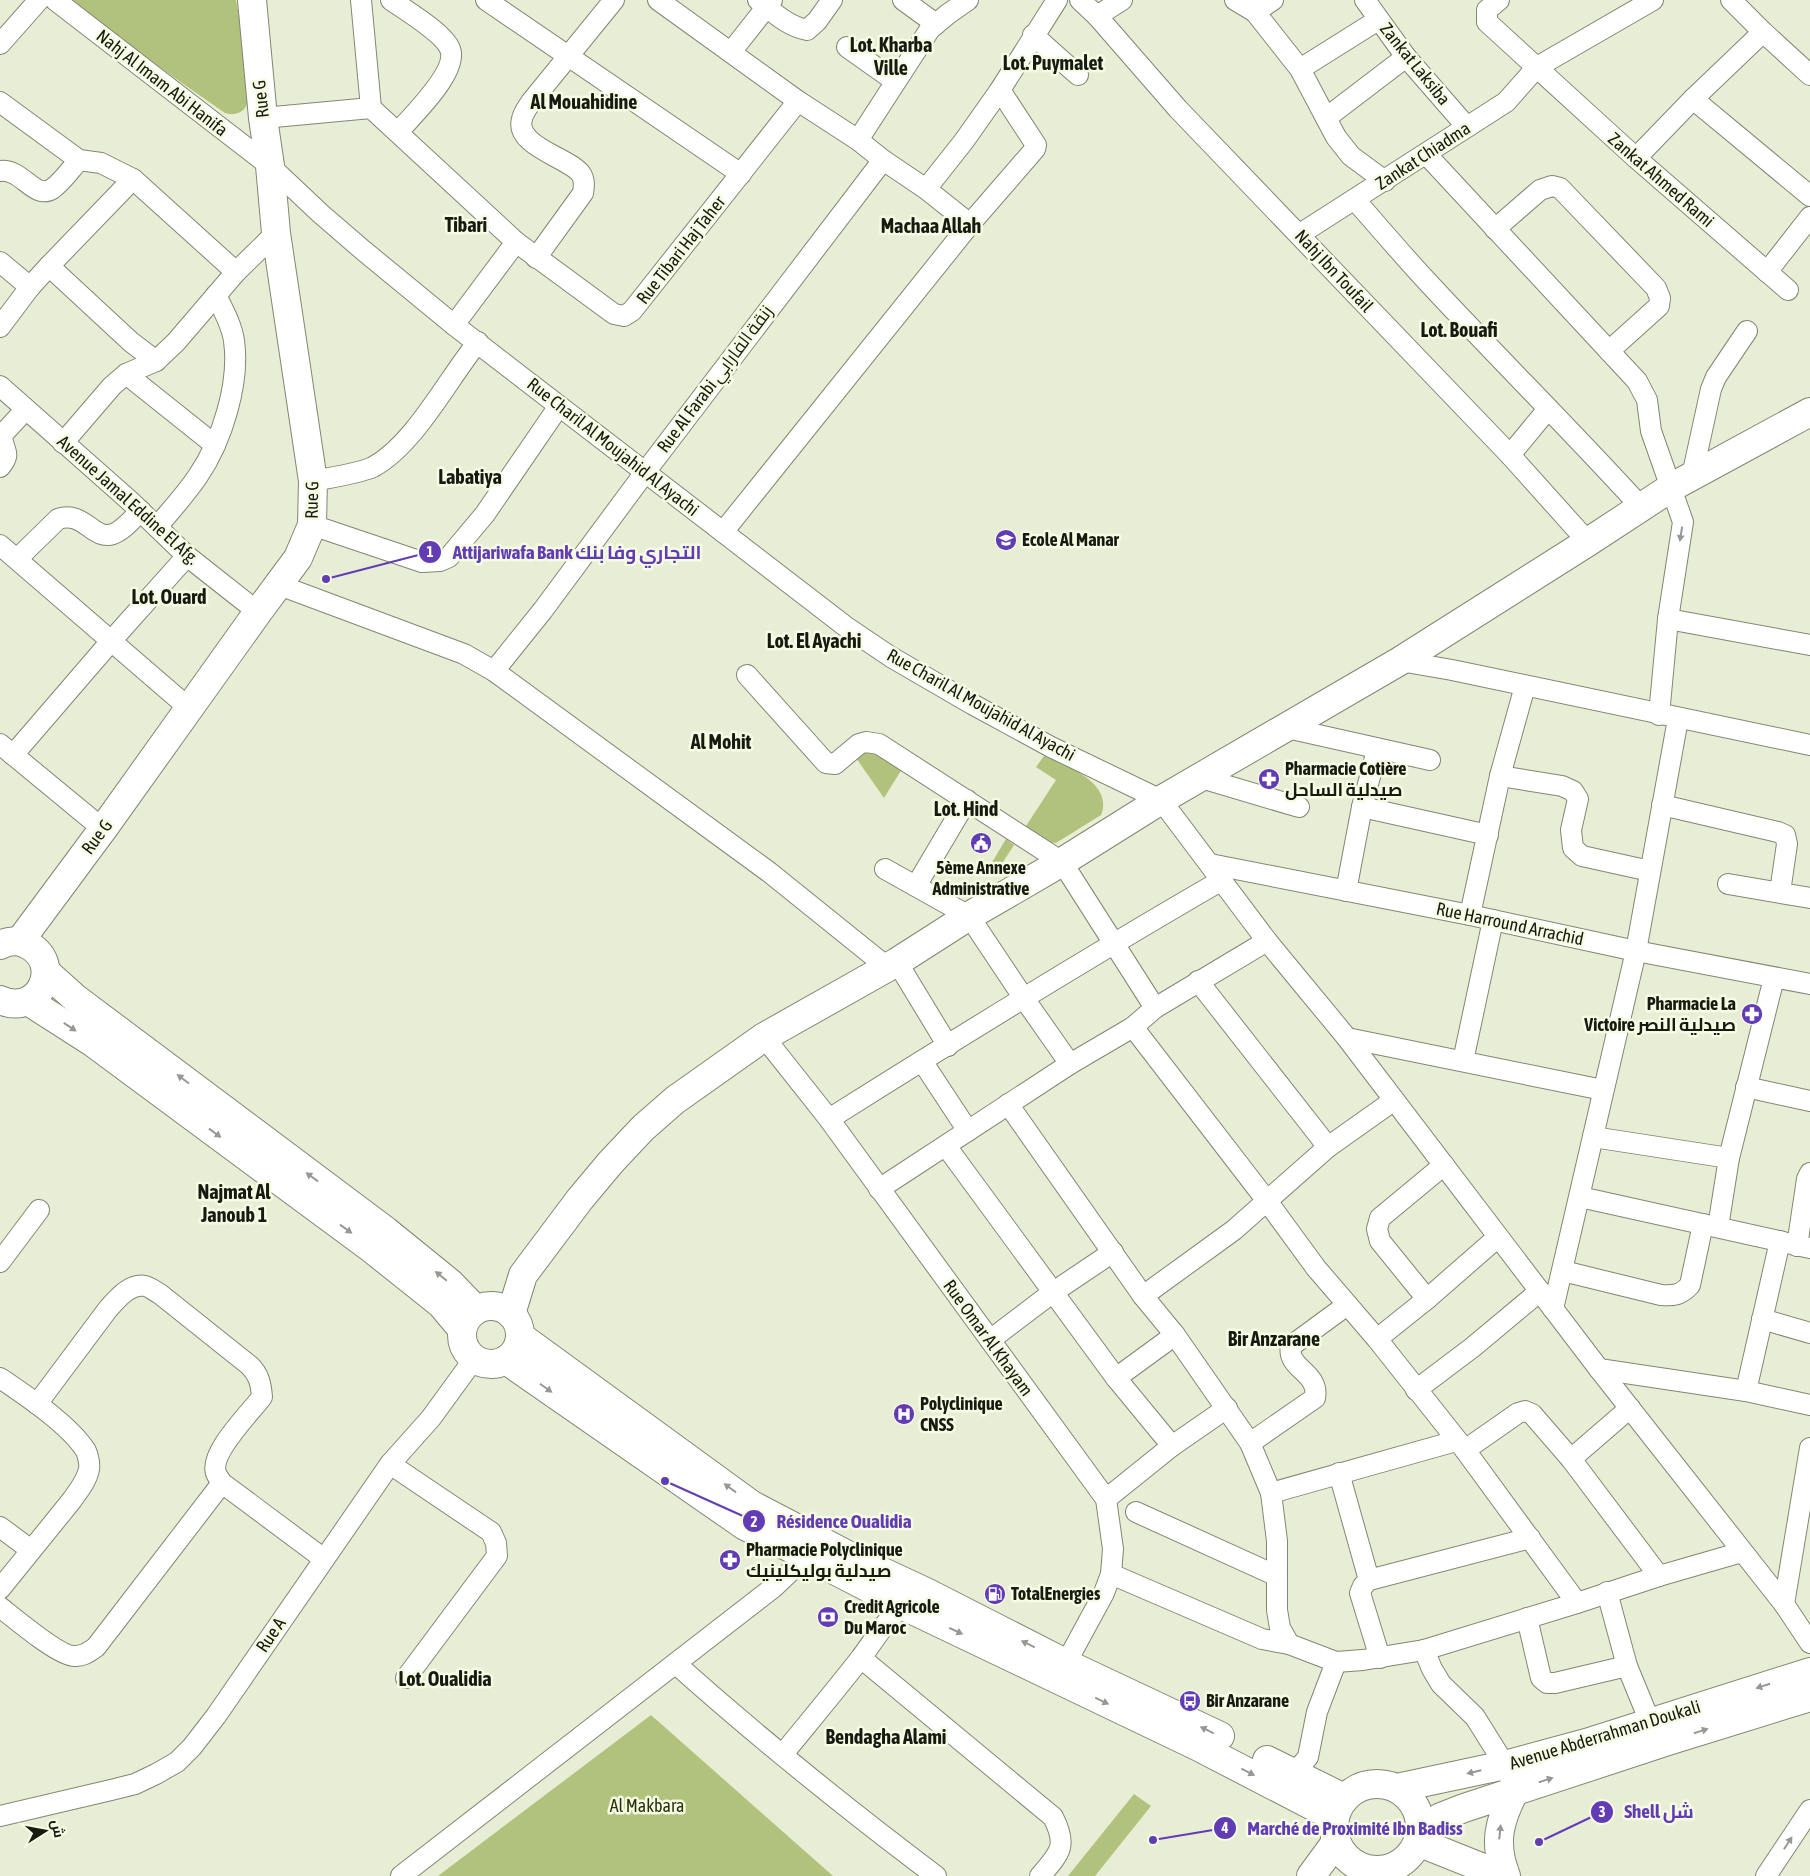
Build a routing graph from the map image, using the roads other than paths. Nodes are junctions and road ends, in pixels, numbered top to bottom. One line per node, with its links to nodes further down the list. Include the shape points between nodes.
1 (39, 0): 29 (street)
2 (55, 0): 53 (street, Nahj Al Imam Abi Hanifa)
3 (252, 0): 44 (main road, Rue G)
4 (361, 0): 43 (street)
5 (391, 0): 47 (street, via 442,38 451,55 447,74)
6 (486, 0): 32 (street)
7 (614, 0): 32 (street)
8 (658, 0): 31 (street)
9 (832, 0): 21 (street, via 807,30 795,27)
10 (903, 0): 26 (street)
11 (968, 0): 26 (street)
12 (1057, 0): 28 (street)
13 (1080, 0): 24 (street, Nahj Ibn Toufail)
14 (1122, 0): 24 (street)
15 (1235, 0): 23 (street)
16 (1273, 0): 23 (street)
17 (1365, 0): 25 (street, Zankat Laksiba)
18 (1499, 0): 34 (street, Zankat Ahmed Rami, via 1487,10 1487,22)
19 (1653, 0): 22 (street, Zankat Chiadma)
20 (1731, 0): 27 (street)
21 (766, 2): 31 (street)
22 (1626, 6): 34 (street, Zankat Chiadma)
23 (1255, 12): 35 (street)
24 (1097, 16): 65 (street, Nahj Ibn Toufail, via 1178,109)
25 (1378, 20): 33 (street, Zankat Laksiba); 35 (street)
26 (936, 24): 38 (street)
27 (1764, 32): 37 (street); 40 (street)
28 (1033, 35): 36 (street); 39 (street)
29 (0, 44)
30 (848, 47): 38 (street)
31 (731, 52): 41 (street)
32 (567, 57): 55 (street); 67 (street, via 531,102 521,119 522,130 529,141 581,174 585,184 583,193)
33 (1406, 57): 45 (street); 46 (street, Zankat Laksiba)
34 (1537, 67): 46 (street, Zankat Chiadma, via 1506,102); 50 (street, Zankat Ahmed Rami)
35 (1300, 69): 45 (street)
36 (1078, 75)
37 (1810, 75)
38 (895, 82): 48 (street)
39 (1000, 90): 58 (street); 62 (street, via 1036,145)
40 (1694, 99): 50 (street); 59 (street)
41 (798, 100): 48 (street); 55 (street, Rue Tibari Haj Taher)
42 (0, 102): 51 (street)
43 (371, 108): 44 (street); 47 (street, Rue Tibari Haj Taher)
44 (263, 118): 53 (main road, Rue G)
45 (1326, 118): 57 (street, via 1351,156)
46 (1467, 127): 49 (street, Zankat Chiadma)
47 (398, 132): 66 (street, Rue Tibari Haj Taher)
48 (858, 140): 52 (street)
49 (1426, 154): 57 (street, Zankat Chiadma); 63 (street)
50 (1636, 158): 71 (street, Zankat Ahmed Rami)
51 (79, 160): 54 (street, via 46,192 35,190 15,172); 56 (street, via 101,164)
52 (883, 160): 58 (street); 91 (street, Rue Al Farabi زنقة الفارابي)
53 (270, 166): 64 (main road, Rue G); 75 (street, Rue Charil Al Moujahid Al Ayachi)
54 (0, 171)
55 (741, 174): 67 (street, Rue Tibari Haj Taher, via 632,311 624,316 614,314)
56 (133, 179): 69 (street); 70 (street)
57 (1384, 181): 60 (street, Zankat Chiadma)
58 (926, 189): 62 (street)
59 (1810, 196)
60 (1355, 200): 65 (street, Zankat Chiadma); 85 (street)
61 (1810, 217): 71 (street)
62 (970, 224): 98 (street)
63 (1495, 228): 79 (street); 79 (street, via 1540,190 1552,186 1560,188 1656,288 1659,306)
64 (276, 233): 70 (street); 92 (main road, Rue G)
65 (1300, 234): 89 (street, Nahj Ibn Toufail)
66 (516, 242): 67 (street, Rue Tibari Haj Taher); 75 (street)
67 (536, 258)
68 (0, 262): 72 (street)
69 (49, 266): 72 (street); 80 (street)
70 (236, 272): 74 (street)
71 (1767, 272): 73 (street, Zankat Ahmed Rami)
72 (30, 287): 76 (street)
73 (1788, 290)
74 (216, 295): 80 (street); 88 (street, via 229,320 236,374)
75 (454, 325): 78 (street, Rue Charil Al Moujahid Al Ayachi)
76 (0, 327)
77 (1747, 331): 93 (street, via 1716,377)
78 (478, 342): 83 (street, Rue Charil Al Moujahid Al Ayachi); 92 (street, via 392,455 371,468)
79 (1609, 351): 93 (street, via 1637,381 1646,400 1651,431)
80 (156, 361): 81 (street)
81 (126, 374): 87 (street); 88 (street)
82 (0, 386): 84 (street, Avenue Jamal Eddine El Afg.)
83 (559, 406): 91 (street, Rue Charil Al Moujahid Al Ayachi); 96 (street, via 485,514 449,557 440,562 422,562)
84 (26, 408): 87 (street, Avenue Jamal Eddine El Afg.); 90 (street, via 2,435 7,452)
85 (1548, 409): 89 (street); 94 (street)
86 (1810, 412): 93 (main road)
87 (64, 443): 95 (street, Avenue Jamal Eddine El Afg.)
88 (214, 445): 97 (street, via 198,476)
89 (1510, 456): 99 (street, Nahj Ibn Toufail)
90 (0, 467)
91 (646, 471): 98 (street, Rue Charil Al Moujahid Al Ayachi); 109 (street, Rue Al Farabi زنقة الفارابي)
92 (313, 481): 96 (main road, Rue G)
93 (1682, 481): 94 (main road); 105 (street, one-way to 105, via 1683,522)
94 (1641, 507): 99 (main road)
95 (141, 511): 97 (street, Avenue Jamal Eddine El Afg.); 102 (street, via 115,534 107,535 75,518 58,519)
96 (312, 525): 103 (main road, Rue G, via 298,558)
97 (157, 527): 101 (street, Avenue Jamal Eddine El Afg.)
98 (723, 532): 122 (street, Rue Charil Al Moujahid Al Ayachi, via 845,626 891,657 1051,747)
99 (1588, 542): 108 (main road)
100 (0, 545): 102 (street)
101 (187, 556): 104 (street, Avenue Jamal Eddine El Afg.); 106 (street)
102 (17, 559): 106 (street)
103 (279, 585): 104 (main road, Rue G); 109 (street, via 464,654)
104 (258, 612): 112 (main road, Rue G)
105 (1668, 619): 107 (street); 113 (street)
106 (112, 640): 112 (street); 116 (street)
107 (1810, 645)
108 (1400, 661): 111 (street); 114 (main road)
109 (494, 671): 145 (street)
110 (747, 675): 121 (street, via 826,763 835,764 859,744 879,744)
111 (1525, 686): 113 (street); 119 (street)
112 (190, 709): 126 (main road, Rue G)
113 (1668, 717): 115 (street); 123 (street)
114 (1287, 728): 117 (street); 120 (main road)
115 (1810, 745)
116 (7, 750): 126 (street)
117 (1377, 750): 118 (street); 125 (street)
118 (1430, 760)
119 (1500, 776): 127 (street); 131 (street, via 1562,786 1573,791 1578,799 1571,830 1573,848 1582,856)
120 (1201, 778): 122 (main road); 124 (street)
121 (967, 800): 128 (street); 134 (street)
122 (1161, 800): 128 (main road); 129 (street)
123 (1662, 805): 131 (street); 136 (street, via 1785,835 1787,844)
124 (1300, 807)
125 (1362, 807): 127 (street); 135 (street)
126 (103, 829): 142 (main road, Rue G)
127 (1488, 835): 138 (street)
128 (1062, 862): 139 (main road); 143 (street)
129 (1210, 864): 132 (street); 135 (street, Rue Harround Arrachid)
130 (885, 869): 134 (street)
131 (1650, 871): 144 (street)
132 (1222, 880): 141 (street); 143 (street)
133 (1728, 884): 136 (street)
134 (916, 886): 139 (street)
135 (1346, 891): 138 (street, Rue Harround Arrachid)
136 (1780, 892): 137 (street)
137 (1810, 898)
138 (1470, 915): 140 (street, Rue Harround Arrachid)
139 (969, 916): 145 (main road); 150 (street)
140 (1492, 920): 144 (street, Rue Harround Arrachid); 159 (street)
141 (1267, 940): 148 (street); 156 (street)
142 (6, 942): 146 (main road, via 33,947 40,954)
143 (1114, 943): 150 (street); 153 (street)
144 (1636, 951): 147 (street, Rue Harround Arrachid); 162 (street)
145 (892, 965): 155 (main road); 157 (street)
146 (46, 972): 152 (main road, via 41,989); 191 (main road, one-way to 146, via 450,1283 386,1231 75,998)
147 (1774, 978): 149 (street, Rue Harround Arrachid); 161 (street)
148 (1198, 981): 153 (street); 170 (street)
149 (1810, 984)
150 (1023, 998): 157 (street); 160 (street)
151 (0, 1000): 152 (main road, via 13,1004)
152 (28, 1001): 191 (main road, one-way to 191, via 92,1042 372,1249 441,1304)
153 (1155, 1008): 154 (street)
154 (1133, 1027): 160 (street); 176 (street)
155 (764, 1037): 166 (street, Rue Omar Al Khayam); 192 (main road, via 675,1100 611,1162 522,1275)
156 (1347, 1038): 159 (street); 163 (street)
157 (948, 1046): 158 (street)
158 (922, 1061): 166 (street); 167 (street)
159 (1463, 1061): 162 (street)
160 (1070, 1064): 165 (street)
161 (1746, 1087): 164 (street); 171 (street)
162 (1604, 1090): 168 (street)
163 (1393, 1101): 170 (street); 172 (street)
164 (1810, 1101)
165 (1008, 1104): 167 (street); 181 (street)
166 (829, 1119): 174 (street, Rue Omar Al Khayam)
167 (968, 1132): 169 (street)
168 (1593, 1136): 171 (street); 175 (street)
169 (946, 1146): 174 (street); 185 (street)
170 (1328, 1147): 176 (street)
171 (1729, 1158): 178 (street)
172 (1444, 1165): 179 (street); 187 (street, via 1380,1218 1377,1229 1380,1241)
173 (1810, 1173): 180 (street)
174 (879, 1189): 195 (street, Rue Omar Al Khayam)
175 (1580, 1197): 178 (street); 183 (street)
176 (1267, 1201): 186 (street, via 1234,1230); 188 (street)
177 (39, 1210): 182 (street)
178 (1711, 1225): 180 (street); 183 (street, via 1690,1285 1673,1296)
179 (1498, 1237): 184 (street); 187 (street)
180 (1796, 1245): 190 (street)
181 (1113, 1252): 185 (street); 186 (street)
182 (0, 1262)
183 (1563, 1271): 189 (street)
184 (1540, 1291): 189 (street); 202 (street)
185 (1052, 1293): 195 (street); 201 (street)
186 (1143, 1296): 194 (street)
187 (1427, 1299): 196 (street)
188 (1347, 1305): 196 (street); 208 (street, via 1292,1346 1292,1360 1315,1383 1315,1398)
189 (1553, 1309): 199 (street)
190 (1762, 1319): 193 (street); 203 (street)
191 (469, 1320): 192 (main road, via 492,1306 501,1307); 197 (main road, via 464,1346)
192 (516, 1325): 198 (main road, via 517,1348); 221 (main road, one-way to 192)
193 (1810, 1333)
194 (1175, 1335): 201 (street); 206 (street)
195 (990, 1340): 217 (street, Rue Omar Al Khayam)
196 (1376, 1340): 202 (street)
197 (474, 1359): 198 (main road, via 490,1364); 213 (street, Rue A, via 431,1418)
198 (506, 1360): 221 (main road, one-way to 221, via 745,1526)
199 (1599, 1369): 203 (street); 207 (street)
200 (0, 1378): 204 (street)
201 (1116, 1378): 209 (street)
202 (1416, 1390): 210 (street)
203 (1746, 1391): 205 (street)
204 (37, 1404): 215 (street, via 108,1309 135,1287 146,1286 257,1372 262,1397 216,1460 215,1472); 222 (street, via 87,1452 89,1469 72,1500)
205 (1810, 1405)
206 (1226, 1408): 208 (street); 209 (street)
207 (1630, 1408): 212 (street); 223 (street)
208 (1250, 1443): 216 (street)
209 (1172, 1446): 217 (street)
210 (1460, 1446): 212 (street, via 1524,1411 1532,1414); 214 (street); 220 (street)
211 (1810, 1448): 233 (street)
212 (1571, 1459): 227 (street)
213 (390, 1464): 224 (street, Rue A); 247 (street, via 491,1532 497,1556)
214 (1339, 1474): 216 (street); 228 (street)
215 (222, 1483): 224 (street); 235 (street, via 96,1647 87,1654 74,1657 60,1652)
216 (1270, 1493): 226 (street, via 1277,1541)
217 (1106, 1499): 225 (street, Rue Omar Al Khayam, via 1113,1549)
218 (1136, 1512): 226 (street)
219 (0, 1528): 222 (street)
220 (1530, 1538): 228 (street); 232 (street)
221 (812, 1548): 230 (main road); 234 (main road); 243 (street, via 774,1587)
222 (30, 1550): 229 (street)
223 (1742, 1552): 227 (street); 233 (street)
224 (324, 1559): 256 (street, Rue A, via 216,1716 176,1762 135,1784)
225 (1111, 1574): 238 (street, via 1262,1639); 245 (street, Rue Omar Al Khayam)
226 (1277, 1576): 238 (street, via 1277,1610 1280,1628)
227 (1659, 1576): 231 (street)
228 (1369, 1580): 241 (street, via 1360,1593)
229 (0, 1589)
230 (926, 1592): 234 (street); 245 (main road, one-way to 230)
231 (1607, 1592): 232 (street); 244 (street)
232 (1577, 1603): 236 (street)
233 (1784, 1604): 237 (street)
234 (902, 1606): 240 (street, via 890,1617); 245 (main road, one-way to 245)
235 (0, 1607)
236 (1528, 1618): 239 (street); 244 (street, via 1541,1678 1547,1683)
237 (1810, 1643)
238 (1288, 1644): 242 (street)
239 (1424, 1650): 241 (street); 251 (street, via 1441,1684 1475,1717)
240 (861, 1658): 250 (street); 262 (street, via 1053,1817 1061,1832 1062,1844 1055,1859)
241 (1380, 1658): 242 (street)
242 (1336, 1662): 252 (street, via 1317,1712 1308,1757)
243 (676, 1664): 250 (street); 260 (street)
244 (1627, 1666): 249 (street)
245 (1062, 1672): 252 (main road, one-way to 245, via 1209,1730); 257 (main road, one-way to 257)
246 (1810, 1672): 249 (main road, Avenue Abderrahman Doukali, one-way to 249)
247 (406, 1678)
248 (1810, 1697): 254 (main road, Avenue Abderrahman Doukali, one-way to 248)
249 (1650, 1722): 251 (main road, Avenue Abderrahman Doukali)
250 (783, 1754): 261 (street)
251 (1505, 1766): 253 (main road, Avenue Abderrahman Doukali, one-way to 253); 254 (street)
252 (1294, 1774): 257 (main road)
253 (1397, 1788): 257 (main road, via 1369,1784 1351,1791); 258 (main road, via 1417,1810)
254 (1515, 1790): 258 (main road, Avenue Abderrahman Doukali, via 1441,1817); 264 (main road, one-way to 254, via 1498,1848 1499,1829)
255 (1810, 1810): 265 (street, one-way to 255)
256 (0, 1816)
257 (1338, 1819): 259 (main road, via 1342,1854); 263 (main road)
258 (1419, 1836): 259 (main road, via 1414,1850 1400,1864); 264 (main road)
259 (1361, 1872)
260 (401, 1876)
261 (936, 1876)
262 (1040, 1876)
263 (1311, 1876)
264 (1504, 1876)
265 (1766, 1876)

